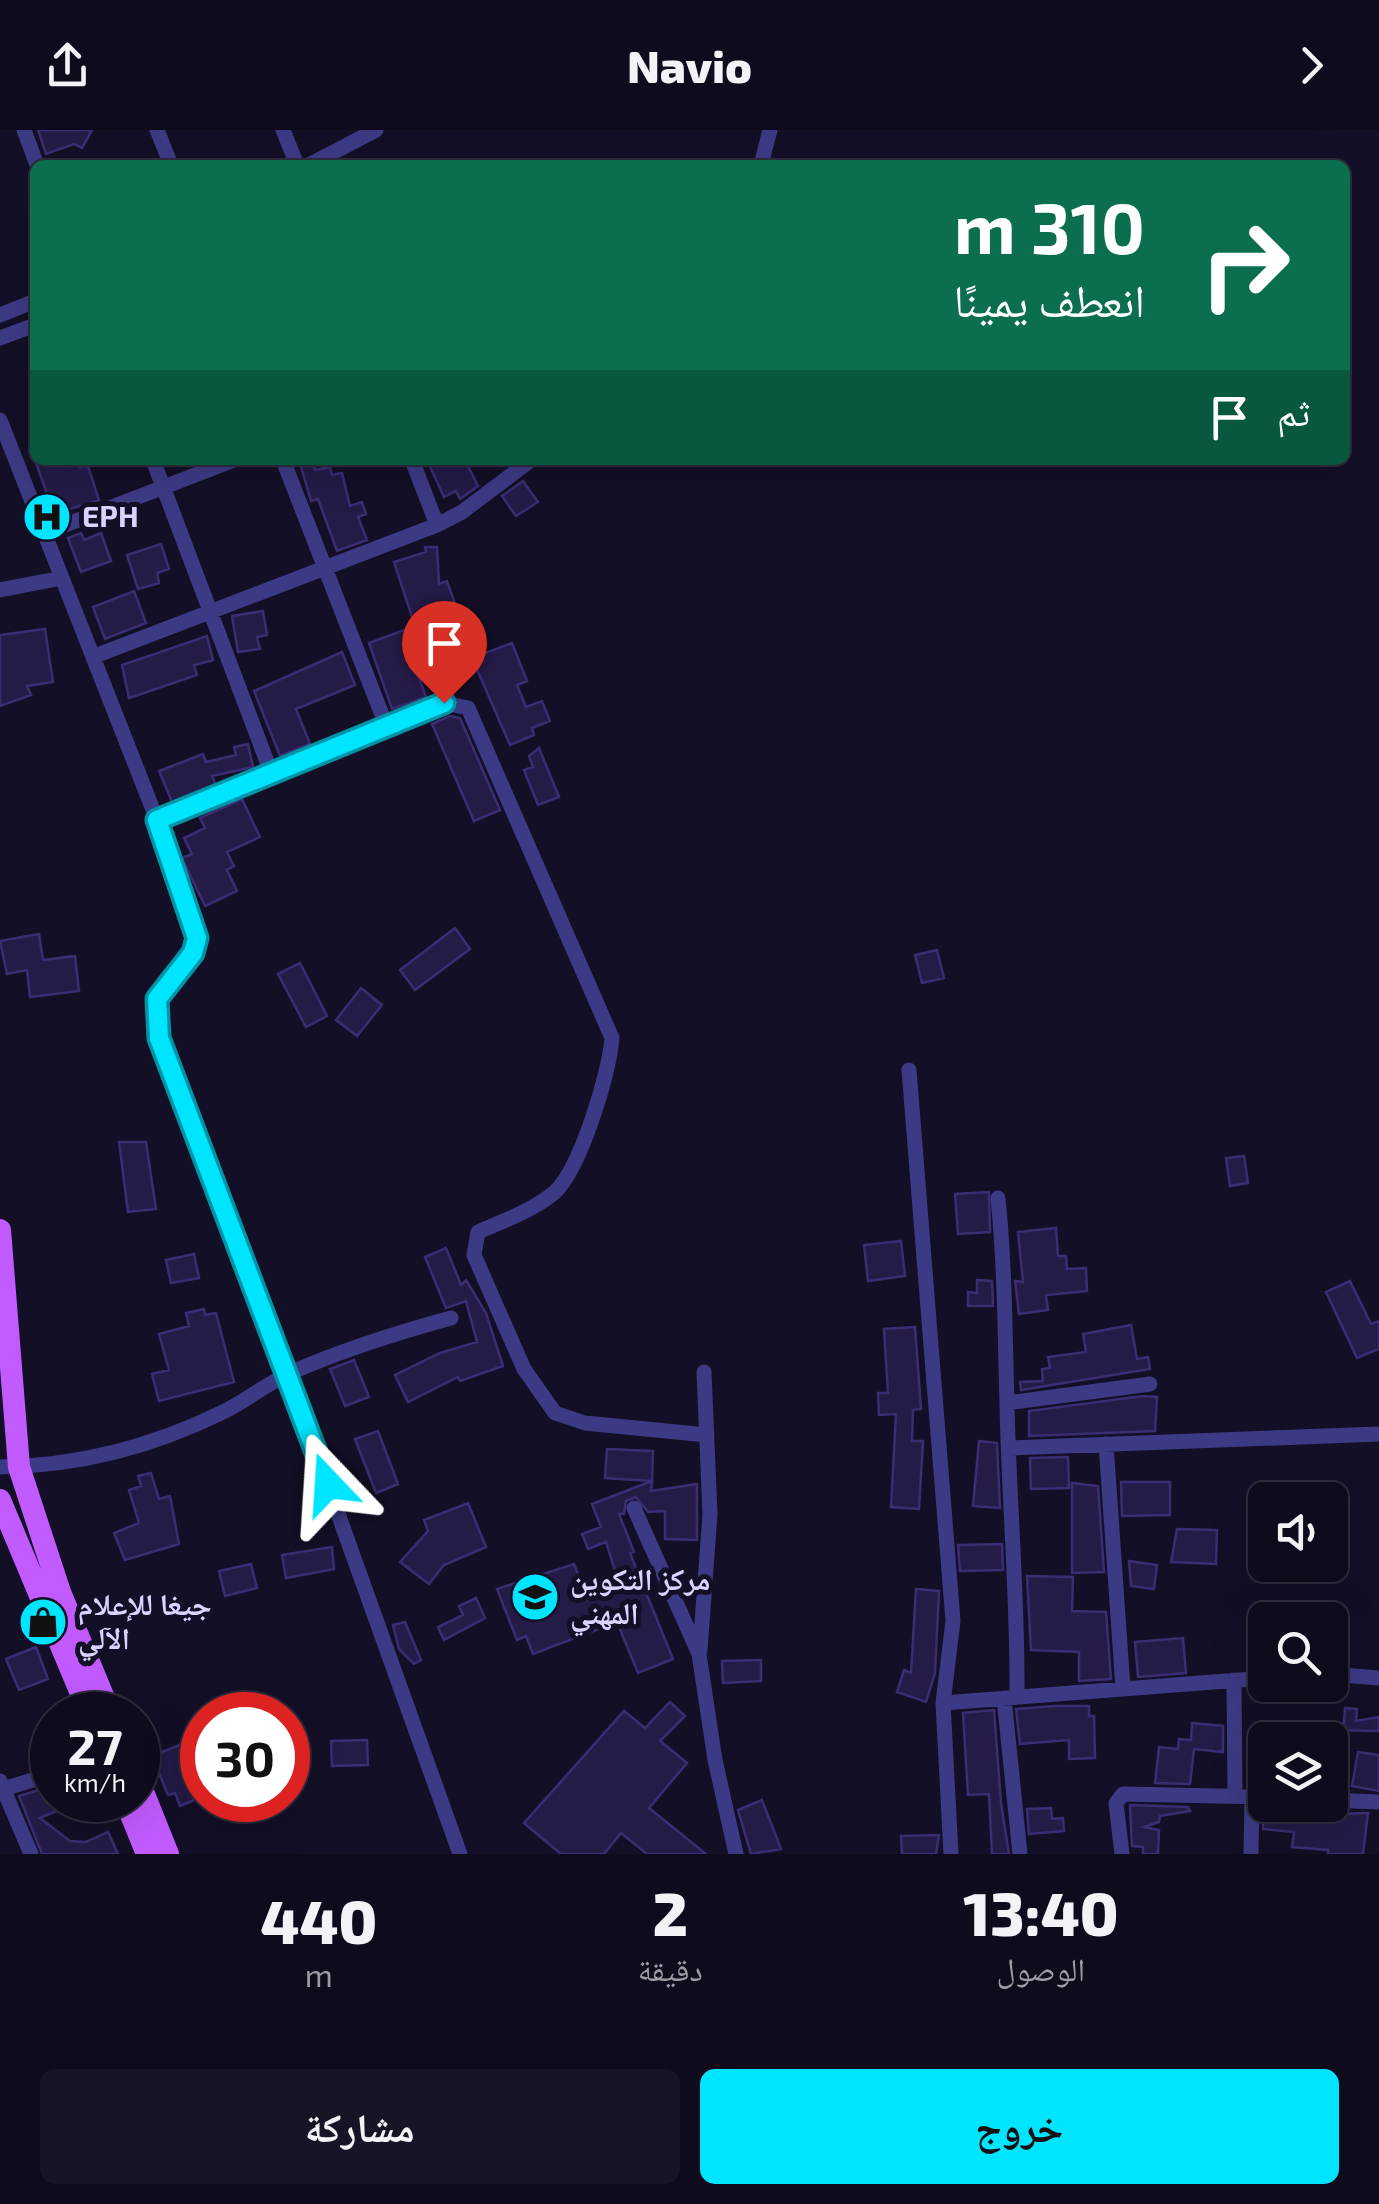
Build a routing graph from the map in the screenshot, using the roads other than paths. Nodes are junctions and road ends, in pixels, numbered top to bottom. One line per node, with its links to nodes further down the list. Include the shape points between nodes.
1 (24, 130): 6 (street)
2 (158, 130): 7 (street)
3 (283, 130): 8 (street)
4 (376, 130): 9 (street)
5 (770, 130): 10 (street)
6 (36, 160)
7 (169, 160)
8 (295, 160)
9 (319, 160)
10 (762, 160)
11 (30, 303): 12 (street)
12 (0, 315)
13 (30, 327): 14 (street)
14 (0, 338)
15 (0, 420): 23 (street)
16 (155, 465): 21 (street)
17 (220, 465): 21 (street)
18 (285, 465): 24 (street)
19 (414, 465): 22 (street)
20 (524, 465): 22 (street)
21 (163, 486): 23 (street); 27 (street)
22 (437, 525): 24 (street)
23 (47, 532): 25 (street)
24 (326, 566): 27 (street); 29 (street)
25 (62, 578): 26 (street); 28 (street)
26 (0, 590)
27 (208, 610): 28 (street); 30 (street)
28 (95, 656): 31 (street)
29 (386, 725): 30 (street); 41 (street, via 444,703 468,708 612,1038 604,1081 562,1183 474,1240 474,1256 511,1344 536,1391 563,1418)
30 (272, 775): 31 (street)
31 (157, 820): 37 (street, via 197,938 157,999 159,1038)
32 (908, 1070): 58 (street, via 952,1621)
33 (998, 1198): 39 (street, via 1008,1295)
34 (0, 1230): 44 (main road)
35 (450, 1318): 37 (street)
36 (704, 1372): 41 (street)
37 (288, 1374): 44 (street, via 176,1434 115,1452); 71 (street)
38 (1150, 1384): 39 (street)
39 (1006, 1403): 43 (street)
40 (1379, 1434): 42 (street)
41 (706, 1435): 49 (street, via 710,1514)
42 (1106, 1444): 43 (street); 54 (street)
43 (1009, 1448): 57 (street, via 1018,1594)
44 (10, 1467): 45 (main road)
45 (28, 1489): 46 (main road, via 13,1480); 47 (main road, via 23,1506 14,1510); 56 (main road, via 53,1574)
46 (0, 1490)
47 (0, 1500): 55 (main road)
48 (634, 1508): 49 (street)
49 (700, 1654): 72 (street)
50 (1348, 1675): 51 (street)
51 (1379, 1678)
52 (1248, 1679): 53 (street)
53 (1234, 1680): 54 (street); 61 (street)
54 (1123, 1688): 57 (street)
55 (80, 1692)
56 (102, 1692)
57 (1010, 1698): 58 (street); 74 (street)
58 (943, 1704): 73 (street)
59 (30, 1779): 60 (street)
60 (1, 1786): 68 (street)
61 (1235, 1796): 62 (street); 75 (street, via 1122,1794 1116,1803)
62 (1248, 1797)
63 (1348, 1801): 64 (street)
64 (1379, 1802)
65 (134, 1822): 69 (main road)
66 (155, 1822): 70 (main road)
67 (1255, 1822): 76 (street)
68 (31, 1854)
69 (147, 1854)
70 (168, 1854)
71 (460, 1854)
72 (736, 1854)
73 (951, 1854)
74 (1020, 1854)
75 (1122, 1854)
76 (1251, 1854)

